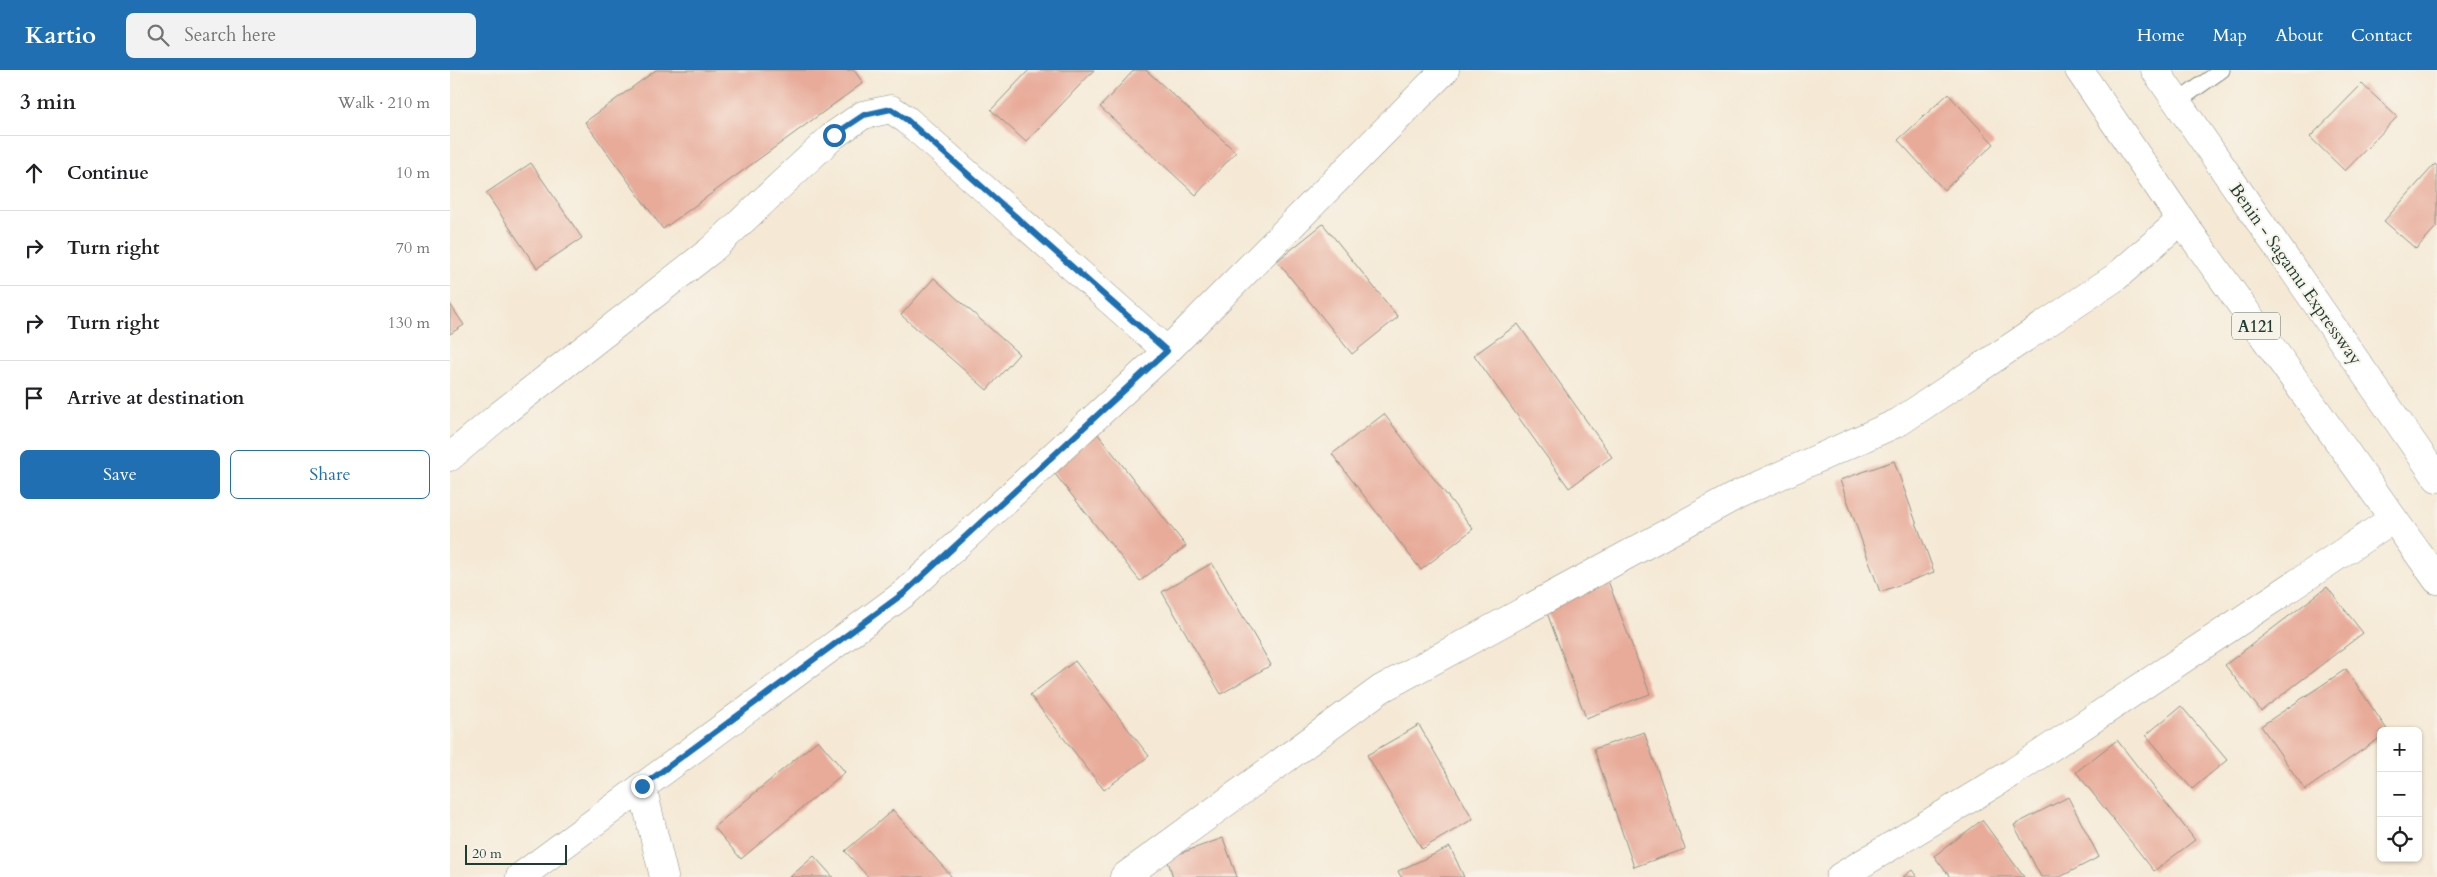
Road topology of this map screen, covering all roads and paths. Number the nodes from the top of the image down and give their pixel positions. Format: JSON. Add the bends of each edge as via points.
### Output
{"nodes":[{"id":1,"x":1445,"y":70,"type":"edge"},
{"id":2,"x":2079,"y":70,"type":"edge"},
{"id":3,"x":2155,"y":70,"type":"edge"},
{"id":4,"x":2222,"y":70,"type":"edge"},
{"id":5,"x":2177,"y":102,"type":"junction"},
{"id":6,"x":2181,"y":220,"type":"junction"},
{"id":7,"x":1167,"y":351,"type":"junction"},
{"id":8,"x":450,"y":457,"type":"edge"},
{"id":9,"x":2437,"y":478,"type":"edge"},
{"id":10,"x":2393,"y":519,"type":"junction"},
{"id":11,"x":2437,"y":580,"type":"edge"},
{"id":12,"x":642,"y":786,"type":"junction"},
{"id":13,"x":520,"y":877,"type":"edge"},
{"id":14,"x":664,"y":877,"type":"edge"},
{"id":15,"x":1124,"y":877,"type":"edge"},
{"id":16,"x":1840,"y":877,"type":"edge"}],
"edges":[{"from":1,"to":7,"type":"main road"},
{"from":2,"to":6,"type":"main road","number":"A121"},
{"from":3,"to":5,"type":"main road","name":"Benin - Sagamu Expressway"},
{"from":4,"to":5,"type":"lane"},
{"from":5,"to":9,"type":"main road","name":"Benin - Sagamu Expressway"},
{"from":6,"to":10,"type":"main road","number":"A121"},
{"from":6,"to":15,"type":"main road","via":[[2116,277],[1899,422],[1739,494],[1381,689]]},
{"from":7,"to":8,"type":"main road","via":[[891,109],[864,115],[834,135],[710,250]]},
{"from":7,"to":12,"type":"main road","via":[[904,593]]},
{"from":10,"to":11,"type":"main road","number":"A121"},
{"from":10,"to":16,"type":"main road","via":[[2012,773]]},
{"from":12,"to":13,"type":"main road"},
{"from":12,"to":14,"type":"main road"}]}
